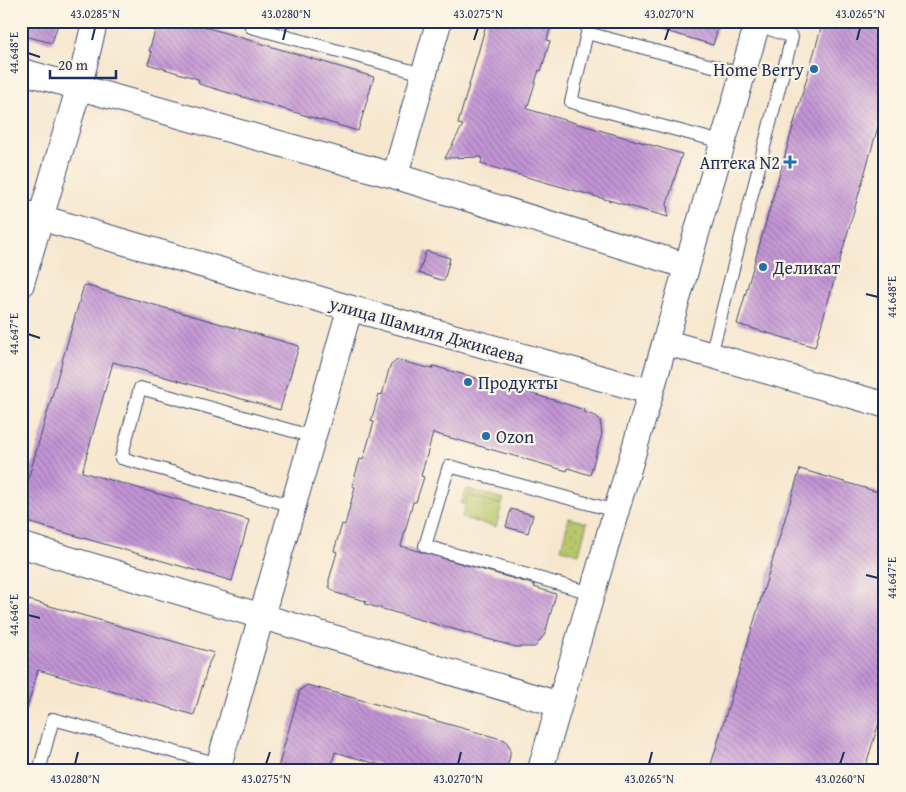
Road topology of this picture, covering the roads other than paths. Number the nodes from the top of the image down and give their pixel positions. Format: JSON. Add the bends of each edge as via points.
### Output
{"nodes":[{"id":1,"x":96,"y":21,"type":"edge"},
{"id":2,"x":252,"y":21,"type":"edge"},
{"id":3,"x":438,"y":21,"type":"edge"},
{"id":4,"x":758,"y":23,"type":"edge"},
{"id":5,"x":21,"y":71,"type":"edge"},
{"id":6,"x":422,"y":74,"type":"junction"},
{"id":7,"x":743,"y":74,"type":"junction"},
{"id":8,"x":79,"y":87,"type":"junction"},
{"id":9,"x":722,"y":142,"type":"junction"},
{"id":10,"x":395,"y":176,"type":"junction"},
{"id":11,"x":31,"y":215,"type":"edge"},
{"id":12,"x":687,"y":266,"type":"junction"},
{"id":13,"x":21,"y":285,"type":"edge"},
{"id":14,"x":350,"y":308,"type":"junction"},
{"id":15,"x":665,"y":342,"type":"junction"},
{"id":16,"x":711,"y":355,"type":"junction"},
{"id":17,"x":651,"y":392,"type":"junction"},
{"id":18,"x":885,"y":405,"type":"edge"},
{"id":19,"x":314,"y":437,"type":"junction"},
{"id":20,"x":294,"y":506,"type":"junction"},
{"id":21,"x":616,"y":511,"type":"junction"},
{"id":22,"x":21,"y":545,"type":"edge"},
{"id":23,"x":591,"y":593,"type":"junction"},
{"id":24,"x":263,"y":616,"type":"junction"},
{"id":25,"x":558,"y":704,"type":"junction"},
{"id":26,"x":218,"y":767,"type":"edge"},
{"id":27,"x":39,"y":771,"type":"edge"},
{"id":28,"x":540,"y":771,"type":"edge"}],
"edges":[{"from":1,"to":8,"type":"street"},
{"from":2,"to":6,"type":"lane","via":[[251,26]]},
{"from":3,"to":6,"type":"street"},
{"from":4,"to":7,"type":"street"},
{"from":4,"to":16,"type":"lane","via":[[792,37]]},
{"from":5,"to":8,"type":"street"},
{"from":6,"to":10,"type":"street"},
{"from":7,"to":9,"type":"street"},
{"from":7,"to":9,"type":"lane","via":[[587,33],[571,102]]},
{"from":8,"to":10,"type":"street"},
{"from":8,"to":11,"type":"street"},
{"from":9,"to":12,"type":"street"},
{"from":10,"to":12,"type":"street"},
{"from":11,"to":13,"type":"street"},
{"from":11,"to":14,"type":"street","name":"улица Шамиля Джикаева"},
{"from":12,"to":15,"type":"street"},
{"from":14,"to":17,"type":"street","name":"улица Шамиля Джикаева"},
{"from":14,"to":19,"type":"street"},
{"from":15,"to":16,"type":"street"},
{"from":15,"to":17,"type":"street"},
{"from":16,"to":18,"type":"street"},
{"from":17,"to":21,"type":"street"},
{"from":19,"to":20,"type":"street"},
{"from":19,"to":20,"type":"lane","via":[[140,388],[121,458]]},
{"from":20,"to":24,"type":"street"},
{"from":21,"to":23,"type":"street"},
{"from":21,"to":23,"type":"lane","via":[[449,466],[424,546]]},
{"from":22,"to":24,"type":"street"},
{"from":23,"to":25,"type":"street"},
{"from":24,"to":25,"type":"street"},
{"from":24,"to":26,"type":"street"},
{"from":25,"to":28,"type":"street"},
{"from":26,"to":27,"type":"lane","via":[[53,719]]}]}
